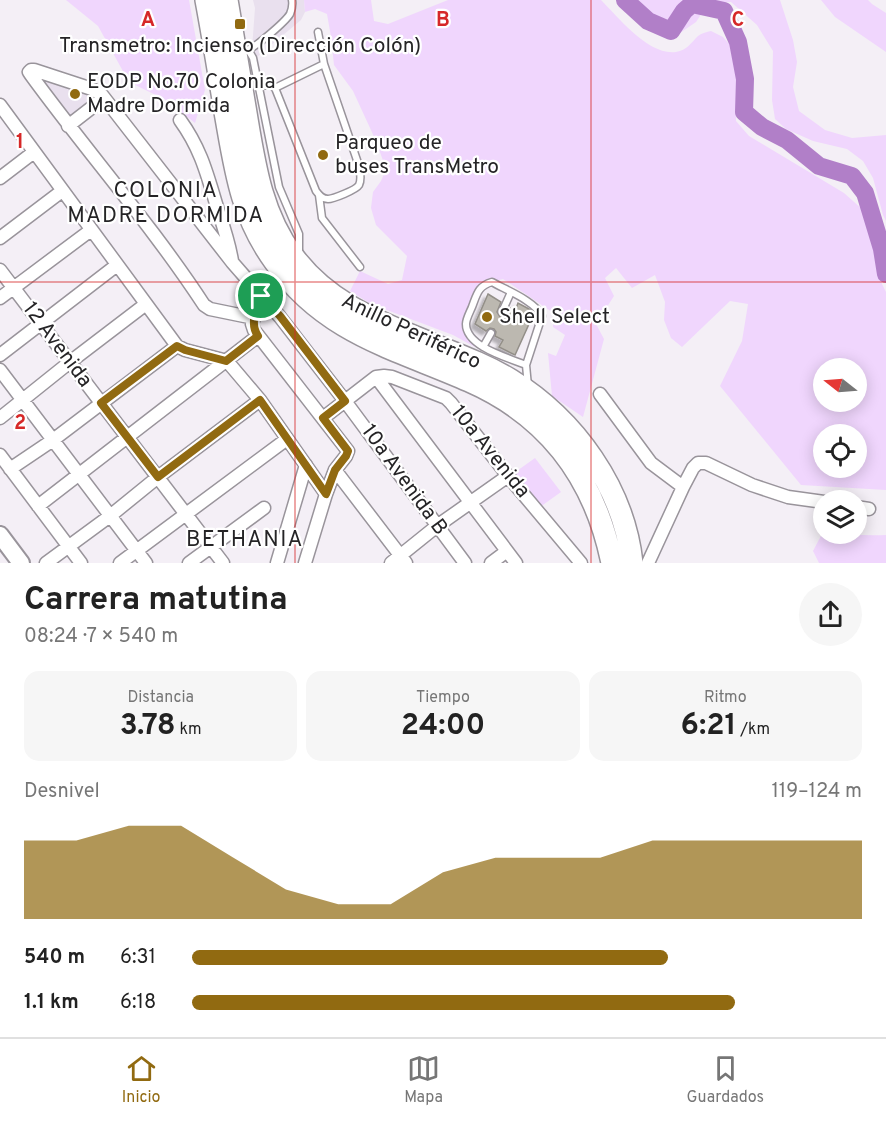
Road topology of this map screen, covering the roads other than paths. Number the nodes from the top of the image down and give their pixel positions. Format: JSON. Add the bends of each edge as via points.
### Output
{"nodes":[{"id":1,"x":206,"y":0,"type":"edge"},
{"id":2,"x":227,"y":0,"type":"edge"},
{"id":3,"x":292,"y":0,"type":"edge"},
{"id":4,"x":318,"y":32,"type":"dead end"},
{"id":5,"x":242,"y":52,"type":"junction"},
{"id":6,"x":324,"y":64,"type":"junction"},
{"id":7,"x":259,"y":86,"type":"junction"},
{"id":8,"x":275,"y":88,"type":"junction"},
{"id":9,"x":104,"y":98,"type":"junction"},
{"id":10,"x":2,"y":114,"type":"edge"},
{"id":11,"x":180,"y":120,"type":"dead end"},
{"id":12,"x":68,"y":126,"type":"junction"},
{"id":13,"x":34,"y":152,"type":"junction"},
{"id":14,"x":0,"y":177,"type":"edge"},
{"id":15,"x":63,"y":191,"type":"junction"},
{"id":16,"x":319,"y":195,"type":"junction"},
{"id":17,"x":91,"y":230,"type":"junction"},
{"id":18,"x":0,"y":238,"type":"edge"},
{"id":19,"x":232,"y":262,"type":"junction"},
{"id":20,"x":299,"y":263,"type":"junction"},
{"id":21,"x":117,"y":265,"type":"junction"},
{"id":22,"x":360,"y":267,"type":"dead end"},
{"id":23,"x":0,"y":270,"type":"edge"},
{"id":24,"x":14,"y":287,"type":"junction"},
{"id":25,"x":511,"y":292,"type":"junction"},
{"id":26,"x":261,"y":296,"type":"junction"},
{"id":27,"x":0,"y":298,"type":"edge"},
{"id":28,"x":146,"y":304,"type":"junction"},
{"id":29,"x":502,"y":312,"type":"dead end"},
{"id":30,"x":254,"y":318,"type":"junction"},
{"id":31,"x":41,"y":323,"type":"junction"},
{"id":32,"x":491,"y":333,"type":"dead end"},
{"id":33,"x":258,"y":336,"type":"junction"},
{"id":34,"x":177,"y":346,"type":"junction"},
{"id":35,"x":479,"y":353,"type":"junction"},
{"id":36,"x":0,"y":355,"type":"edge"},
{"id":37,"x":226,"y":361,"type":"junction"},
{"id":38,"x":70,"y":362,"type":"junction"},
{"id":39,"x":526,"y":365,"type":"junction"},
{"id":40,"x":0,"y":370,"type":"edge"},
{"id":41,"x":376,"y":377,"type":"junction"},
{"id":42,"x":529,"y":393,"type":"junction"},
{"id":43,"x":600,"y":394,"type":"dead end"},
{"id":44,"x":23,"y":400,"type":"junction"},
{"id":45,"x":260,"y":400,"type":"junction"},
{"id":46,"x":345,"y":401,"type":"junction"},
{"id":47,"x":101,"y":403,"type":"junction"},
{"id":48,"x":0,"y":418,"type":"edge"},
{"id":49,"x":323,"y":418,"type":"junction"},
{"id":50,"x":128,"y":438,"type":"junction"},
{"id":51,"x":287,"y":439,"type":"junction"},
{"id":52,"x":52,"y":440,"type":"junction"},
{"id":53,"x":0,"y":455,"type":"edge"},
{"id":54,"x":306,"y":465,"type":"junction"},
{"id":55,"x":10,"y":469,"type":"junction"},
{"id":56,"x":335,"y":470,"type":"junction"},
{"id":57,"x":80,"y":475,"type":"junction"},
{"id":58,"x":508,"y":476,"type":"junction"},
{"id":59,"x":158,"y":477,"type":"junction"},
{"id":60,"x":683,"y":487,"type":"junction"},
{"id":61,"x":326,"y":494,"type":"junction"},
{"id":62,"x":813,"y":500,"type":"edge"},
{"id":63,"x":471,"y":501,"type":"junction"},
{"id":64,"x":38,"y":506,"type":"junction"},
{"id":65,"x":264,"y":508,"type":"dead end"},
{"id":66,"x":186,"y":514,"type":"junction"},
{"id":67,"x":110,"y":516,"type":"junction"},
{"id":68,"x":437,"y":526,"type":"junction"},
{"id":69,"x":0,"y":535,"type":"edge"},
{"id":70,"x":69,"y":547,"type":"junction"},
{"id":71,"x":211,"y":547,"type":"junction"},
{"id":72,"x":136,"y":550,"type":"junction"},
{"id":73,"x":507,"y":551,"type":"junction"},
{"id":74,"x":399,"y":560,"type":"edge"},
{"id":75,"x":21,"y":563,"type":"edge"},
{"id":76,"x":46,"y":563,"type":"edge"},
{"id":77,"x":81,"y":563,"type":"edge"},
{"id":78,"x":120,"y":563,"type":"edge"},
{"id":79,"x":146,"y":563,"type":"edge"},
{"id":80,"x":189,"y":563,"type":"edge"},
{"id":81,"x":223,"y":563,"type":"edge"},
{"id":82,"x":277,"y":563,"type":"edge"},
{"id":83,"x":305,"y":563,"type":"edge"},
{"id":84,"x":465,"y":563,"type":"edge"},
{"id":85,"x":491,"y":563,"type":"edge"},
{"id":86,"x":516,"y":563,"type":"edge"},
{"id":87,"x":581,"y":563,"type":"edge"},
{"id":88,"x":612,"y":563,"type":"edge"},
{"id":89,"x":632,"y":563,"type":"edge"},
{"id":90,"x":648,"y":563,"type":"edge"}],
"edges":[{"from":1,"to":88,"type":"highway","name":"Anillo Periférico","via":[[237,177],[255,230],[274,261],[304,296],[347,328],[485,388],[545,432],[565,454],[588,491]]},
{"from":2,"to":5,"type":"highway","name":"Anillo Periférico"},
{"from":3,"to":5,"type":"lane","via":[[289,16]]},
{"from":4,"to":6,"type":"lane"},
{"from":5,"to":7,"type":"lane","via":[[253,58]]},
{"from":5,"to":20,"type":"highway","name":"Anillo Periférico","via":[[256,175],[280,236]]},
{"from":6,"to":8,"type":"lane"},
{"from":6,"to":16,"type":"lane","via":[[361,177],[356,189],[331,199]]},
{"from":7,"to":8,"type":"lane"},
{"from":7,"to":20,"type":"lane","via":[[279,187],[299,234]]},
{"from":8,"to":16,"type":"lane"},
{"from":9,"to":12,"type":"street"},
{"from":9,"to":12,"type":"street","name":"10a Avenida B","via":[[92,89],[34,70],[29,72]]},
{"from":9,"to":19,"type":"street","name":"10a Avenida B"},
{"from":10,"to":13,"type":"street"},
{"from":11,"to":19,"type":"street","via":[[200,153]]},
{"from":12,"to":30,"type":"street","via":[[131,203],[204,305]]},
{"from":13,"to":14,"type":"street"},
{"from":13,"to":15,"type":"street"},
{"from":15,"to":17,"type":"street"},
{"from":15,"to":18,"type":"street"},
{"from":16,"to":22,"type":"lane","via":[[322,218]]},
{"from":17,"to":21,"type":"street"},
{"from":17,"to":24,"type":"street"},
{"from":19,"to":26,"type":"street","name":"10a Avenida B"},
{"from":20,"to":35,"type":"highway","name":"Anillo Periférico","via":[[355,310]]},
{"from":21,"to":28,"type":"street"},
{"from":21,"to":31,"type":"street"},
{"from":23,"to":24,"type":"street","name":"12 Avenida"},
{"from":24,"to":27,"type":"street"},
{"from":24,"to":31,"type":"street","name":"12 Avenida"},
{"from":25,"to":29,"type":"lane"},
{"from":25,"to":35,"type":"lane","via":[[492,282],[479,291],[466,323]]},
{"from":25,"to":39,"type":"lane","via":[[536,306],[542,316]]},
{"from":26,"to":30,"type":"street"},
{"from":26,"to":46,"type":"street","name":"10a Avenida B"},
{"from":28,"to":34,"type":"street"},
{"from":28,"to":38,"type":"street"},
{"from":30,"to":33,"type":"street","via":[[252,324]]},
{"from":31,"to":36,"type":"street"},
{"from":31,"to":38,"type":"street","name":"12 Avenida"},
{"from":32,"to":35,"type":"lane"},
{"from":33,"to":37,"type":"street"},
{"from":33,"to":49,"type":"street"},
{"from":34,"to":37,"type":"street"},
{"from":34,"to":47,"type":"street"},
{"from":35,"to":39,"type":"lane"},
{"from":35,"to":42,"type":"highway","name":"Anillo Periférico"},
{"from":37,"to":45,"type":"street"},
{"from":37,"to":50,"type":"street"},
{"from":38,"to":44,"type":"street"},
{"from":38,"to":47,"type":"street","name":"12 Avenida"},
{"from":39,"to":42,"type":"lane"},
{"from":40,"to":44,"type":"street"},
{"from":41,"to":46,"type":"street"},
{"from":41,"to":58,"type":"street","name":"10a Avenida","via":[[392,377],[446,398]]},
{"from":41,"to":63,"type":"street"},
{"from":42,"to":89,"type":"highway","name":"Anillo Periférico","via":[[578,438],[600,470],[620,509]]},
{"from":43,"to":60,"type":"street","via":[[651,463]]},
{"from":44,"to":48,"type":"street"},
{"from":44,"to":52,"type":"street"},
{"from":45,"to":51,"type":"street"},
{"from":45,"to":59,"type":"street"},
{"from":46,"to":49,"type":"street"},
{"from":46,"to":68,"type":"street","name":"10a Avenida B"},
{"from":47,"to":50,"type":"street","name":"12 Avenida"},
{"from":47,"to":52,"type":"street"},
{"from":49,"to":56,"type":"street","via":[[348,451]]},
{"from":50,"to":57,"type":"street"},
{"from":50,"to":59,"type":"street","name":"12 Avenida"},
{"from":51,"to":54,"type":"street"},
{"from":51,"to":66,"type":"street"},
{"from":52,"to":55,"type":"street"},
{"from":52,"to":57,"type":"street"},
{"from":53,"to":55,"type":"street"},
{"from":54,"to":61,"type":"street"},
{"from":54,"to":82,"type":"street"},
{"from":55,"to":64,"type":"street"},
{"from":56,"to":61,"type":"street"},
{"from":56,"to":74,"type":"street"},
{"from":57,"to":64,"type":"street"},
{"from":57,"to":67,"type":"street"},
{"from":58,"to":63,"type":"street"},
{"from":58,"to":87,"type":"street","name":"10a Avenida"},
{"from":59,"to":66,"type":"street","name":"12 Avenida"},
{"from":59,"to":67,"type":"street"},
{"from":60,"to":62,"type":"street","via":[[693,468],[706,463],[752,485]]},
{"from":60,"to":90,"type":"street"},
{"from":61,"to":83,"type":"street"},
{"from":63,"to":68,"type":"street"},
{"from":63,"to":73,"type":"street"},
{"from":64,"to":70,"type":"street"},
{"from":65,"to":71,"type":"street"},
{"from":66,"to":71,"type":"street","name":"12 Avenida"},
{"from":66,"to":72,"type":"street"},
{"from":67,"to":70,"type":"street"},
{"from":67,"to":72,"type":"street"},
{"from":68,"to":74,"type":"street"},
{"from":68,"to":84,"type":"street","name":"10a Avenida B"},
{"from":69,"to":75,"type":"street"},
{"from":70,"to":76,"type":"street"},
{"from":70,"to":77,"type":"street"},
{"from":71,"to":80,"type":"street"},
{"from":71,"to":81,"type":"street","name":"12 Avenida"},
{"from":72,"to":78,"type":"street"},
{"from":72,"to":79,"type":"street"},
{"from":73,"to":85,"type":"street"},
{"from":73,"to":86,"type":"street"}]}
